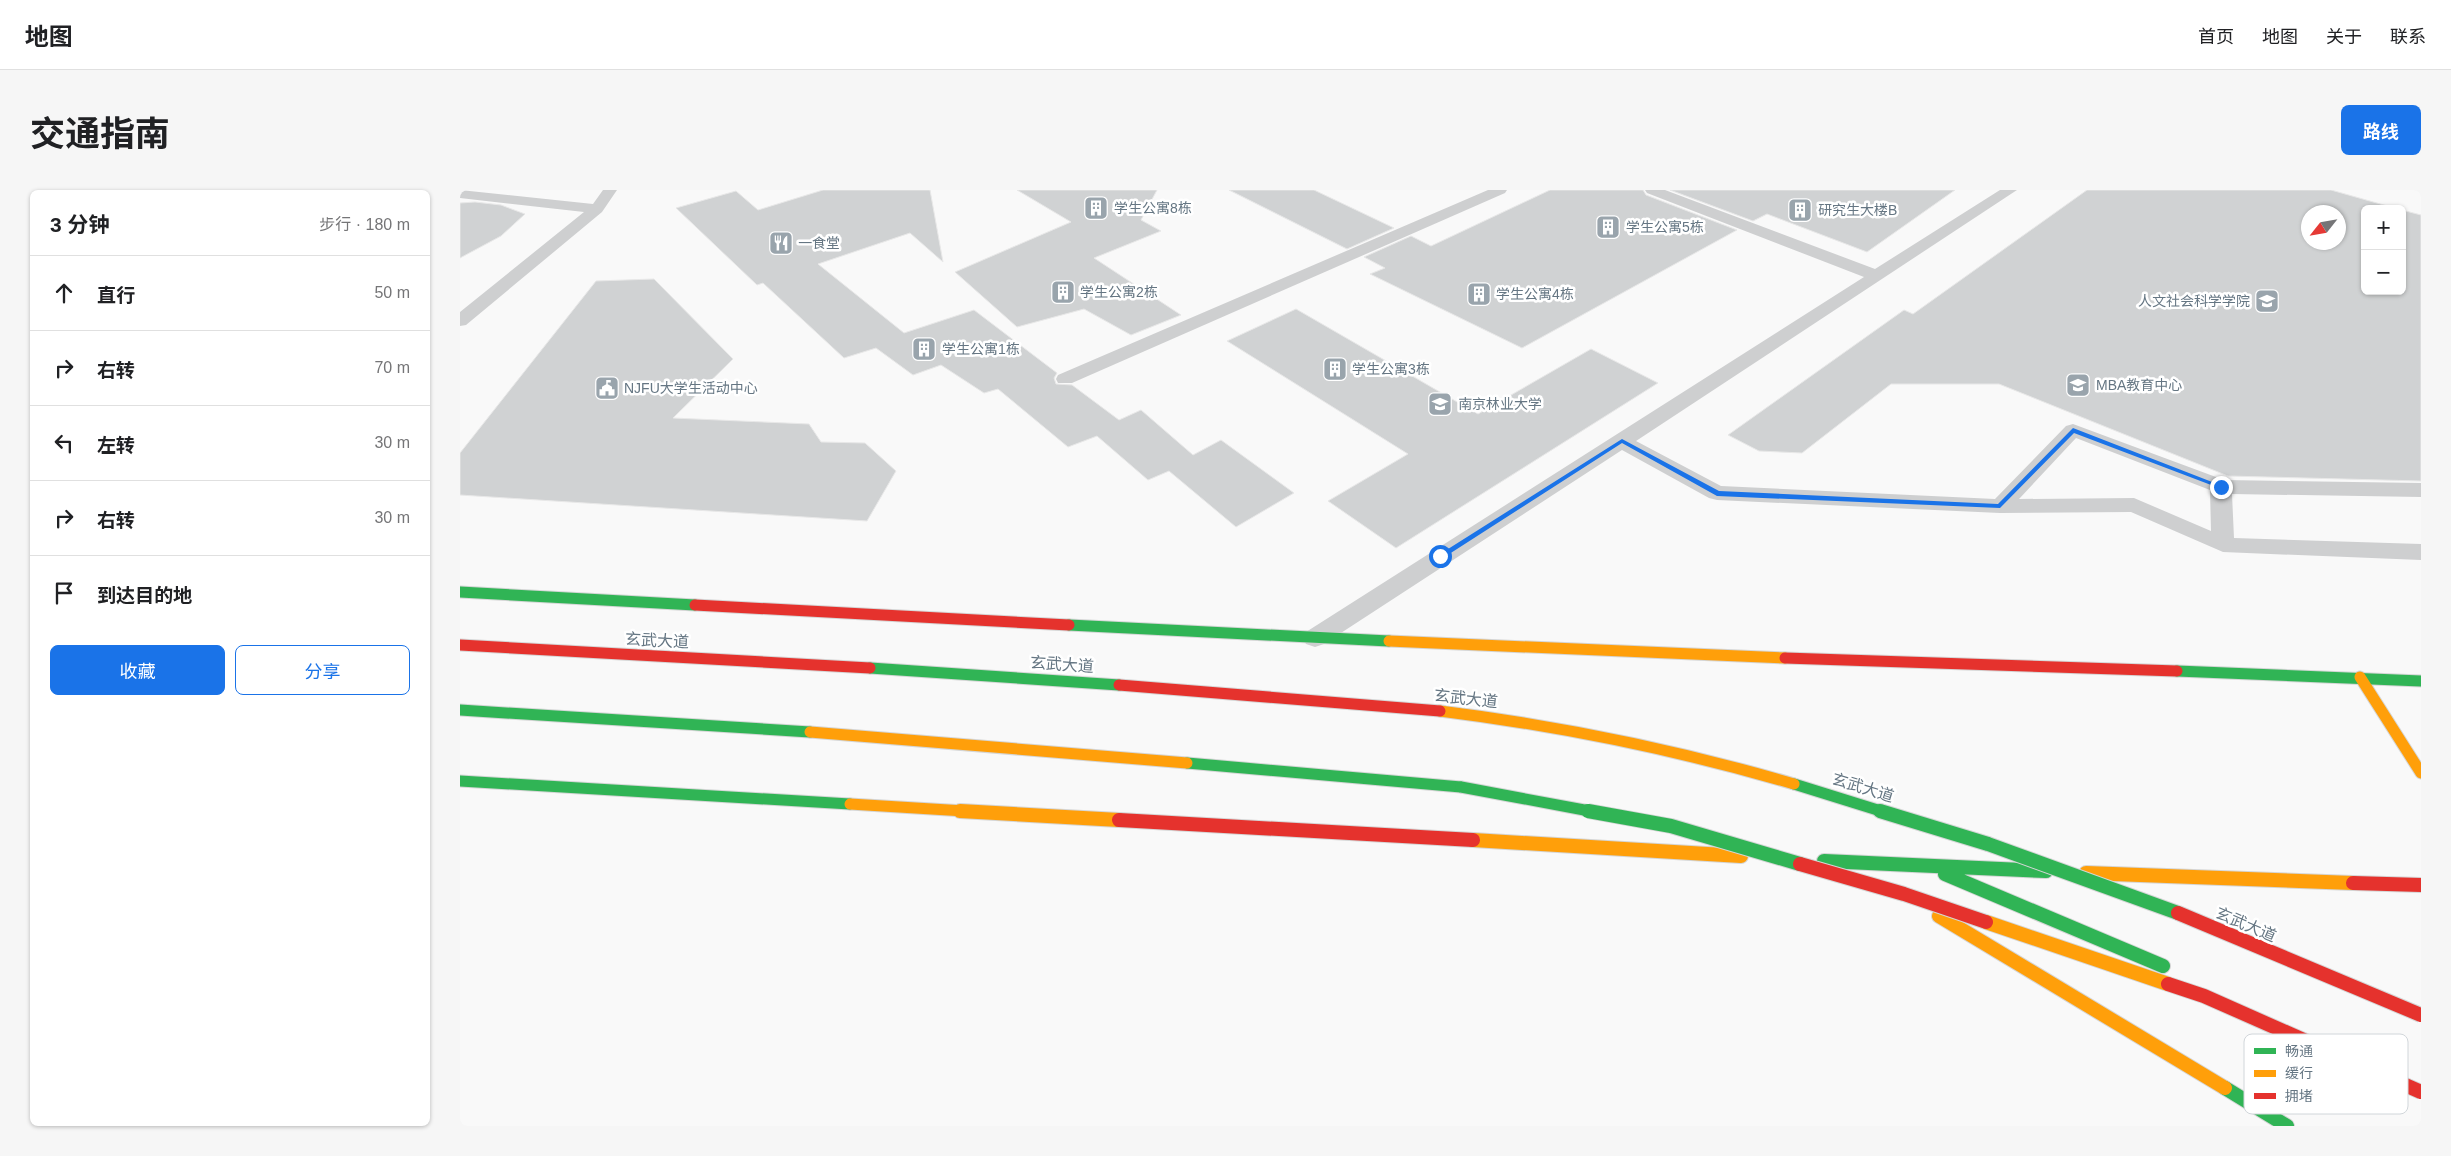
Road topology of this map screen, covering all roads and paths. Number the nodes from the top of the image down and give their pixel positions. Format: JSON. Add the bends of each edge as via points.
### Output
{"nodes":[{"id":1,"x":610,"y":190,"type":"edge"},
{"id":2,"x":1500,"y":190,"type":"edge"},
{"id":3,"x":1652,"y":190,"type":"edge"},
{"id":4,"x":2010,"y":190,"type":"edge"},
{"id":5,"x":460,"y":194,"type":"edge"},
{"id":6,"x":597,"y":209,"type":"junction"},
{"id":7,"x":1877,"y":276,"type":"junction"},
{"id":8,"x":460,"y":321,"type":"edge"},
{"id":9,"x":1065,"y":379,"type":"dead end"},
{"id":10,"x":1622,"y":441,"type":"junction"},
{"id":11,"x":2221,"y":487,"type":"junction"},
{"id":12,"x":2421,"y":490,"type":"edge"},
{"id":13,"x":2000,"y":506,"type":"junction"},
{"id":14,"x":2223,"y":545,"type":"junction"},
{"id":15,"x":2421,"y":552,"type":"edge"},
{"id":16,"x":460,"y":592,"type":"edge"},
{"id":17,"x":1316,"y":638,"type":"junction"},
{"id":18,"x":460,"y":644,"type":"edge"},
{"id":19,"x":2360,"y":676,"type":"junction"},
{"id":20,"x":2421,"y":681,"type":"edge"},
{"id":21,"x":460,"y":710,"type":"edge"},
{"id":22,"x":2421,"y":773,"type":"edge"},
{"id":23,"x":460,"y":780,"type":"edge"},
{"id":24,"x":1930,"y":867,"type":"junction"},
{"id":25,"x":2421,"y":885,"type":"edge"},
{"id":26,"x":1904,"y":894,"type":"junction"},
{"id":27,"x":2175,"y":971,"type":"dead end"},
{"id":28,"x":2421,"y":1015,"type":"edge"},
{"id":29,"x":2309,"y":1029,"type":"dead end"},
{"id":30,"x":2290,"y":1034,"type":"edge"},
{"id":31,"x":2318,"y":1034,"type":"edge"},
{"id":32,"x":2408,"y":1085,"type":"edge"},
{"id":33,"x":2408,"y":1086,"type":"edge"},
{"id":34,"x":2421,"y":1092,"type":"edge"},
{"id":35,"x":2244,"y":1100,"type":"edge"},
{"id":36,"x":2267,"y":1114,"type":"edge"},
{"id":37,"x":2287,"y":1126,"type":"edge"}],
"edges":[{"from":1,"to":6,"type":"lane"},
{"from":2,"to":9,"type":"lane"},
{"from":3,"to":7,"type":"lane"},
{"from":4,"to":7,"type":"lane"},
{"from":5,"to":6,"type":"lane"},
{"from":6,"to":8,"type":"lane"},
{"from":7,"to":10,"type":"lane"},
{"from":10,"to":13,"type":"lane","via":[[1717,493]]},
{"from":10,"to":17,"type":"lane"},
{"from":11,"to":12,"type":"lane"},
{"from":11,"to":13,"type":"lane","via":[[2073,430]]},
{"from":11,"to":14,"type":"lane"},
{"from":13,"to":14,"type":"lane","via":[[2134,505]]},
{"from":14,"to":15,"type":"lane"},
{"from":16,"to":17,"type":"highway"},
{"from":17,"to":19,"type":"highway","via":[[1842,661]]},
{"from":18,"to":28,"type":"highway","name":"玄武大道","bridge":true,"via":[[1050,678],[1477,714],[1580,731],[1835,795],[1988,844],[2170,909]]},
{"from":19,"to":20,"type":"highway"},
{"from":19,"to":22,"type":"highway"},
{"from":21,"to":26,"type":"highway","bridge":true,"via":[[889,737],[1461,787],[1671,826]]},
{"from":23,"to":24,"type":"highway"},
{"from":24,"to":25,"type":"highway"},
{"from":24,"to":27,"type":"highway"},
{"from":26,"to":30,"type":"highway","bridge":true,"via":[[2204,996]]},
{"from":26,"to":35,"type":"highway","bridge":true},
{"from":29,"to":31,"type":"highway"},
{"from":32,"to":34,"type":"highway"},
{"from":33,"to":34,"type":"highway","bridge":true},
{"from":36,"to":37,"type":"highway","bridge":true}]}
